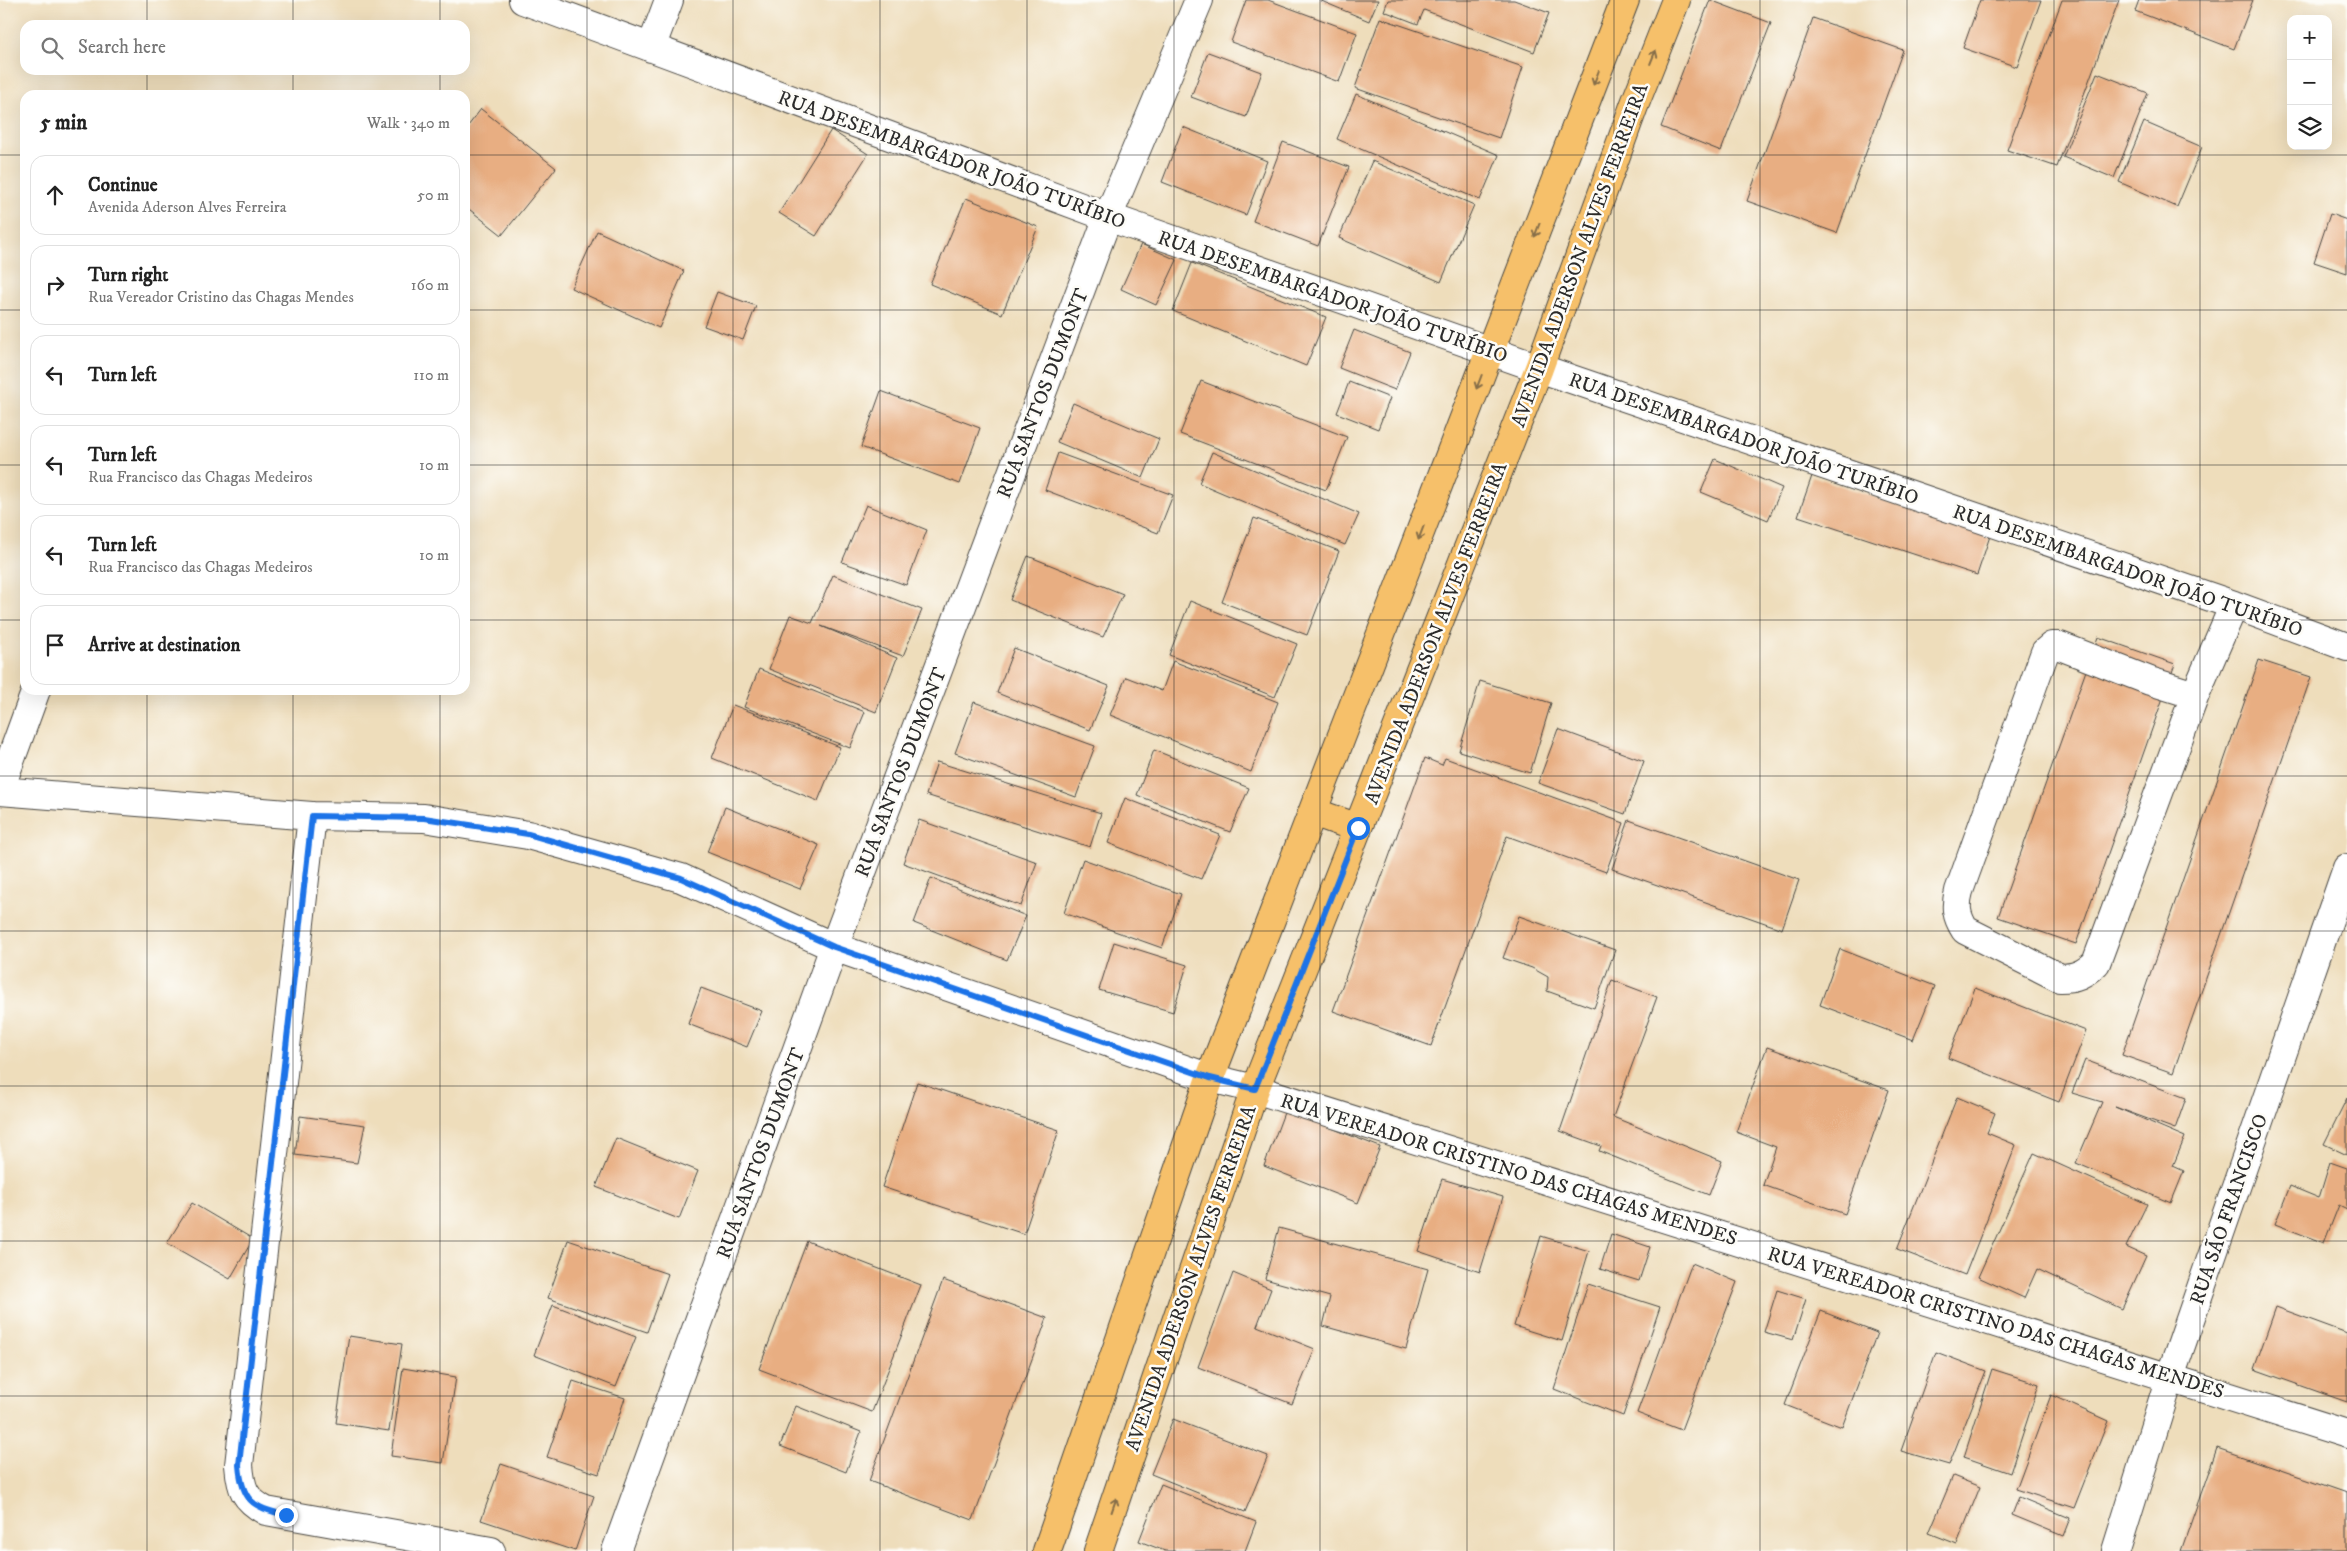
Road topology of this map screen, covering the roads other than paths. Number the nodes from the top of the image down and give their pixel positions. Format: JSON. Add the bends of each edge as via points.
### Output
{"nodes":[{"id":1,"x":523,"y":0,"type":"edge"},
{"id":2,"x":669,"y":0,"type":"edge"},
{"id":3,"x":1200,"y":0,"type":"edge"},
{"id":4,"x":1626,"y":0,"type":"edge"},
{"id":5,"x":1676,"y":0,"type":"edge"},
{"id":6,"x":651,"y":48,"type":"junction"},
{"id":7,"x":1108,"y":217,"type":"junction"},
{"id":8,"x":1491,"y":351,"type":"junction"},
{"id":9,"x":1539,"y":368,"type":"junction"},
{"id":10,"x":2234,"y":605,"type":"junction"},
{"id":11,"x":2347,"y":647,"type":"edge"},
{"id":12,"x":34,"y":695,"type":"edge"},
{"id":13,"x":2195,"y":695,"type":"junction"},
{"id":14,"x":0,"y":790,"type":"edge"},
{"id":15,"x":1313,"y":812,"type":"junction"},
{"id":16,"x":312,"y":816,"type":"junction"},
{"id":17,"x":1358,"y":828,"type":"junction"},
{"id":18,"x":2347,"y":868,"type":"edge"},
{"id":19,"x":834,"y":947,"type":"junction"},
{"id":20,"x":1210,"y":1078,"type":"junction"},
{"id":21,"x":1255,"y":1089,"type":"junction"},
{"id":22,"x":2170,"y":1377,"type":"junction"},
{"id":23,"x":2347,"y":1434,"type":"edge"},
{"id":24,"x":491,"y":1551,"type":"edge"},
{"id":25,"x":616,"y":1551,"type":"edge"},
{"id":26,"x":1047,"y":1551,"type":"edge"},
{"id":27,"x":1098,"y":1551,"type":"edge"},
{"id":28,"x":2116,"y":1551,"type":"edge"}],
"edges":[{"from":1,"to":6,"type":"street","name":"RUA DESEMBARGADOR JOÃO TURÍBIO"},
{"from":2,"to":6,"type":"street"},
{"from":3,"to":7,"type":"street","name":"RUA SANTOS DUMONT"},
{"from":4,"to":8,"type":"main road","one_way":true},
{"from":9,"to":5,"type":"main road","name":"AVENIDA ADERSON ALVES FERREIRA","one_way":true},
{"from":6,"to":7,"type":"street","name":"RUA DESEMBARGADOR JOÃO TURÍBIO"},
{"from":7,"to":8,"type":"street","name":"RUA DESEMBARGADOR JOÃO TURÍBIO"},
{"from":7,"to":19,"type":"street","name":"RUA SANTOS DUMONT"},
{"from":8,"to":9,"type":"street","name":"RUA DESEMBARGADOR JOÃO TURÍBIO"},
{"from":8,"to":15,"type":"main road","one_way":true},
{"from":9,"to":10,"type":"street","name":"RUA DESEMBARGADOR JOÃO TURÍBIO"},
{"from":9,"to":17,"type":"main road","name":"AVENIDA ADERSON ALVES FERREIRA"},
{"from":10,"to":11,"type":"street","name":"RUA DESEMBARGADOR JOÃO TURÍBIO"},
{"from":10,"to":13,"type":"street"},
{"from":12,"to":14,"type":"street"},
{"from":13,"to":13,"type":"street","via":[[2096,964],[2074,978],[2060,978],[1964,930],[1955,905],[1959,890],[2045,652],[2052,646],[2060,646]]},
{"from":14,"to":16,"type":"street","name":"RUA VEREADOR CRISTINO DAS CHAGAS MENDES"},
{"from":15,"to":17,"type":"main road"},
{"from":15,"to":20,"type":"main road"},
{"from":16,"to":19,"type":"street","name":"RUA VEREADOR CRISTINO DAS CHAGAS MENDES","via":[[424,818],[528,834],[681,878]]},
{"from":16,"to":24,"type":"street","via":[[241,1445],[240,1480],[252,1504],[266,1511]]},
{"from":17,"to":21,"type":"main road","name":"AVENIDA ADERSON ALVES FERREIRA"},
{"from":18,"to":22,"type":"street","name":"RUA SÃO FRANCISCO"},
{"from":19,"to":20,"type":"street","name":"RUA VEREADOR CRISTINO DAS CHAGAS MENDES"},
{"from":19,"to":25,"type":"street","name":"RUA SANTOS DUMONT"},
{"from":20,"to":21,"type":"street","name":"RUA VEREADOR CRISTINO DAS CHAGAS MENDES"},
{"from":20,"to":26,"type":"main road"},
{"from":21,"to":22,"type":"street","name":"RUA VEREADOR CRISTINO DAS CHAGAS MENDES"},
{"from":27,"to":21,"type":"main road","name":"AVENIDA ADERSON ALVES FERREIRA","one_way":true},
{"from":22,"to":23,"type":"street","name":"RUA VEREADOR CRISTINO DAS CHAGAS MENDES"},
{"from":22,"to":28,"type":"street","name":"RUA SÃO FRANCISCO"}]}
